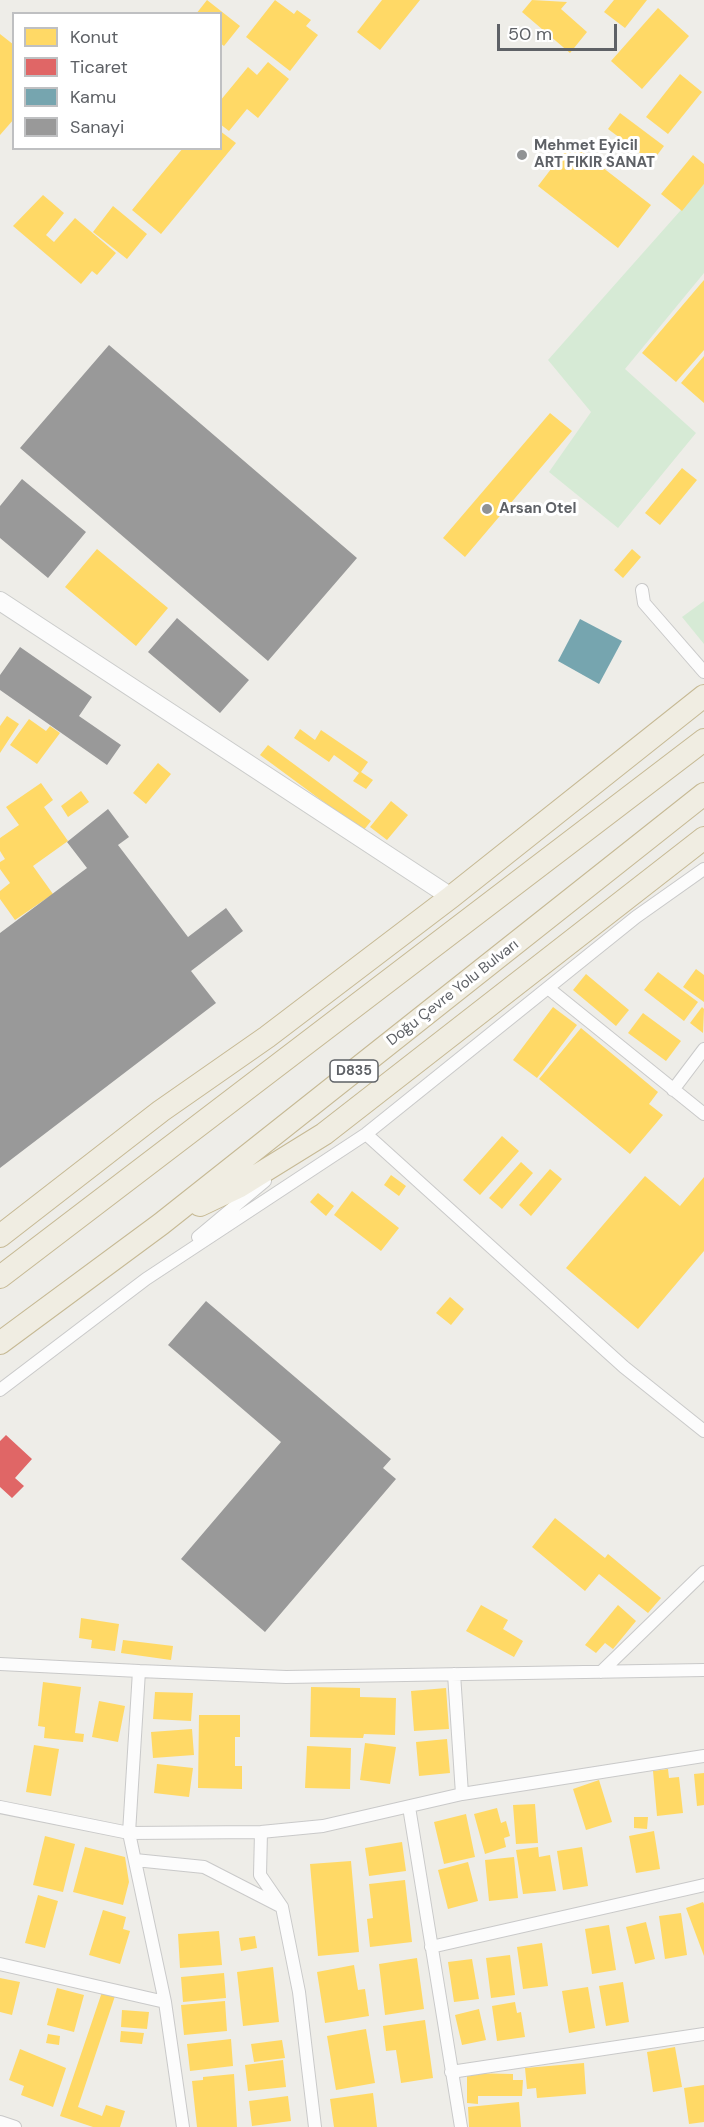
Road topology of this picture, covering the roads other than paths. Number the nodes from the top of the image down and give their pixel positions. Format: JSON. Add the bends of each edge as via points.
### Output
{"nodes":[{"id":1,"x":642,"y":590,"type":"dead end"},
{"id":2,"x":0,"y":601,"type":"edge"},
{"id":3,"x":704,"y":672,"type":"edge"},
{"id":4,"x":704,"y":696,"type":"edge"},
{"id":5,"x":704,"y":740,"type":"edge"},
{"id":6,"x":704,"y":794,"type":"edge"},
{"id":7,"x":704,"y":838,"type":"edge"},
{"id":8,"x":704,"y":869,"type":"edge"},
{"id":9,"x":451,"y":897,"type":"junction"},
{"id":10,"x":548,"y":988,"type":"junction"},
{"id":11,"x":704,"y":1049,"type":"edge"},
{"id":12,"x":673,"y":1090,"type":"junction"},
{"id":13,"x":704,"y":1114,"type":"edge"},
{"id":14,"x":324,"y":1134,"type":"junction"},
{"id":15,"x":366,"y":1134,"type":"junction"},
{"id":16,"x":161,"y":1224,"type":"junction"},
{"id":17,"x":0,"y":1236,"type":"edge"},
{"id":18,"x":0,"y":1277,"type":"edge"},
{"id":19,"x":146,"y":1279,"type":"junction"},
{"id":20,"x":0,"y":1343,"type":"edge"},
{"id":21,"x":0,"y":1390,"type":"edge"},
{"id":22,"x":704,"y":1431,"type":"edge"},
{"id":23,"x":704,"y":1572,"type":"edge"},
{"id":24,"x":0,"y":1664,"type":"edge"},
{"id":25,"x":704,"y":1670,"type":"edge"},
{"id":26,"x":139,"y":1671,"type":"junction"},
{"id":27,"x":601,"y":1672,"type":"junction"},
{"id":28,"x":454,"y":1674,"type":"junction"},
{"id":29,"x":704,"y":1756,"type":"edge"},
{"id":30,"x":462,"y":1794,"type":"junction"},
{"id":31,"x":0,"y":1807,"type":"edge"},
{"id":32,"x":409,"y":1807,"type":"junction"},
{"id":33,"x":261,"y":1832,"type":"junction"},
{"id":34,"x":129,"y":1833,"type":"junction"},
{"id":35,"x":135,"y":1860,"type":"junction"},
{"id":36,"x":704,"y":1885,"type":"edge"},
{"id":37,"x":282,"y":1907,"type":"junction"},
{"id":38,"x":431,"y":1947,"type":"junction"},
{"id":39,"x":0,"y":1964,"type":"edge"},
{"id":40,"x":165,"y":2002,"type":"junction"},
{"id":41,"x":704,"y":2034,"type":"edge"},
{"id":42,"x":451,"y":2072,"type":"junction"},
{"id":43,"x":0,"y":2122,"type":"edge"},
{"id":44,"x":15,"y":2127,"type":"edge"},
{"id":45,"x":183,"y":2127,"type":"edge"},
{"id":46,"x":315,"y":2127,"type":"edge"},
{"id":47,"x":461,"y":2127,"type":"edge"}],
"edges":[{"from":1,"to":3,"type":"street","via":[[644,603]]},
{"from":2,"to":9,"type":"main road"},
{"from":4,"to":9,"type":"highway"},
{"from":5,"to":18,"type":"highway"},
{"from":6,"to":16,"type":"highway","name":"Doğu Çevre Yolu Bulvarı","number":"D835"},
{"from":7,"to":14,"type":"highway"},
{"from":8,"to":10,"type":"street","via":[[636,917]]},
{"from":9,"to":17,"type":"highway","via":[[267,1037],[160,1111]]},
{"from":10,"to":12,"type":"street"},
{"from":10,"to":15,"type":"street"},
{"from":11,"to":12,"type":"street"},
{"from":12,"to":13,"type":"street"},
{"from":14,"to":16,"type":"highway","via":[[240,1186]]},
{"from":14,"to":19,"type":"street"},
{"from":15,"to":19,"type":"street"},
{"from":15,"to":22,"type":"street","via":[[624,1367]]},
{"from":16,"to":20,"type":"highway","name":"Doğu Çevre Yolu Bulvarı","number":"D835"},
{"from":19,"to":21,"type":"street"},
{"from":23,"to":27,"type":"street"},
{"from":24,"to":26,"type":"street"},
{"from":25,"to":27,"type":"street"},
{"from":26,"to":28,"type":"street","via":[[286,1677]]},
{"from":26,"to":34,"type":"street"},
{"from":27,"to":28,"type":"street"},
{"from":28,"to":30,"type":"street"},
{"from":29,"to":30,"type":"street"},
{"from":30,"to":32,"type":"street"},
{"from":31,"to":34,"type":"street"},
{"from":32,"to":33,"type":"street","via":[[323,1827]]},
{"from":32,"to":38,"type":"street"},
{"from":33,"to":34,"type":"street"},
{"from":33,"to":37,"type":"street","via":[[260,1875]]},
{"from":34,"to":35,"type":"street"},
{"from":35,"to":37,"type":"street","via":[[204,1868]]},
{"from":35,"to":40,"type":"street"},
{"from":36,"to":38,"type":"street"},
{"from":37,"to":46,"type":"street","via":[[299,1992]]},
{"from":38,"to":42,"type":"street"},
{"from":39,"to":40,"type":"street"},
{"from":40,"to":45,"type":"street"},
{"from":41,"to":42,"type":"street"},
{"from":42,"to":47,"type":"street"},
{"from":43,"to":44,"type":"street"}]}
